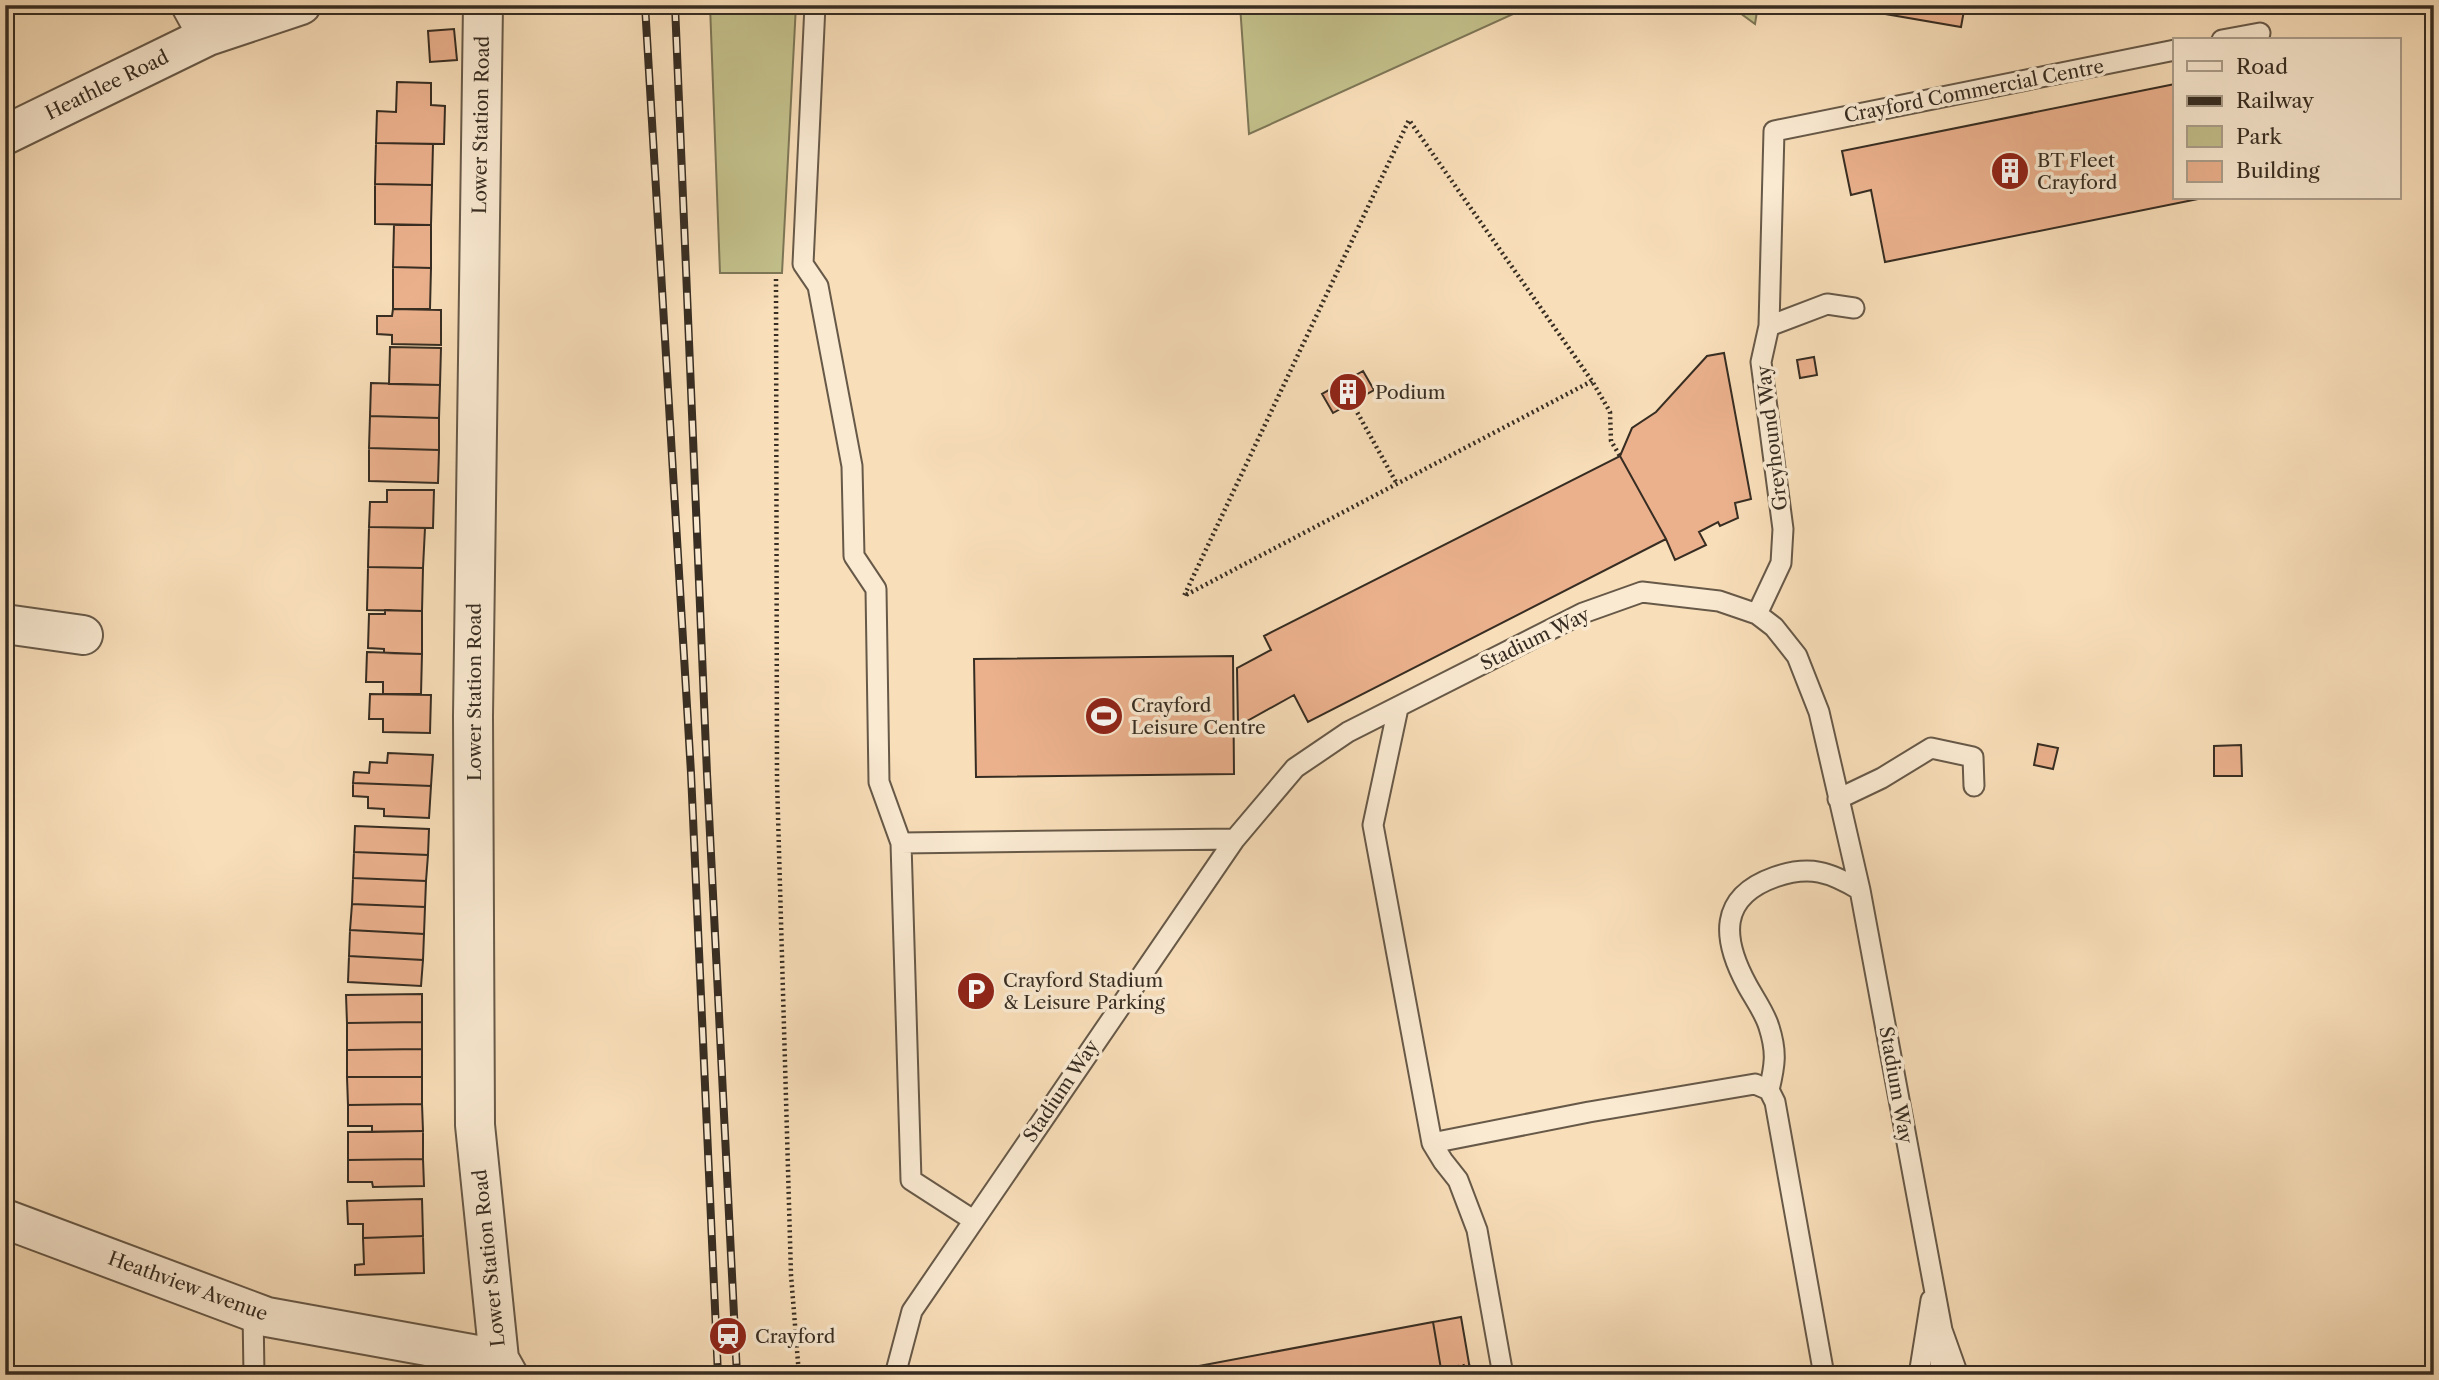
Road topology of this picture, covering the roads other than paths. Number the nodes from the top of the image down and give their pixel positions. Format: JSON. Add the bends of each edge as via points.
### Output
{"nodes":[{"id":1,"x":301,"y":5,"type":"edge"},
{"id":2,"x":483,"y":5,"type":"edge"},
{"id":3,"x":815,"y":5,"type":"edge"},
{"id":4,"x":200,"y":21,"type":"edge"},
{"id":5,"x":2260,"y":33,"type":"dead end"},
{"id":6,"x":2233,"y":38,"type":"edge"},
{"id":7,"x":2173,"y":50,"type":"edge"},
{"id":8,"x":8,"y":127,"type":"edge"},
{"id":9,"x":1774,"y":131,"type":"joint"},
{"id":10,"x":1854,"y":308,"type":"dead end"},
{"id":11,"x":1769,"y":326,"type":"junction"},
{"id":12,"x":1757,"y":614,"type":"junction"},
{"id":13,"x":5,"y":624,"type":"edge"},
{"id":14,"x":83,"y":635,"type":"dead end"},
{"id":15,"x":1398,"y":708,"type":"junction"},
{"id":16,"x":1974,"y":786,"type":"dead end"},
{"id":17,"x":1839,"y":799,"type":"junction"},
{"id":18,"x":1235,"y":839,"type":"junction"},
{"id":19,"x":901,"y":843,"type":"junction"},
{"id":20,"x":1860,"y":890,"type":"junction"},
{"id":21,"x":1769,"y":1090,"type":"junction"},
{"id":22,"x":1432,"y":1143,"type":"junction"},
{"id":23,"x":5,"y":1219,"type":"edge"},
{"id":24,"x":973,"y":1220,"type":"junction"},
{"id":25,"x":1933,"y":1285,"type":"junction"},
{"id":26,"x":253,"y":1311,"type":"junction"},
{"id":27,"x":1942,"y":1330,"type":"junction"},
{"id":28,"x":503,"y":1367,"type":"edge"},
{"id":29,"x":254,"y":1375,"type":"edge"},
{"id":30,"x":895,"y":1375,"type":"edge"},
{"id":31,"x":1503,"y":1375,"type":"edge"},
{"id":32,"x":1824,"y":1375,"type":"edge"},
{"id":33,"x":1919,"y":1375,"type":"edge"},
{"id":34,"x":1940,"y":1375,"type":"edge"},
{"id":35,"x":1958,"y":1375,"type":"edge"}],
"edges":[{"from":1,"to":4,"type":"street","name":"Heathlee Road"},
{"from":2,"to":28,"type":"street","name":"Lower Station Road","via":[[473,716],[475,1111]]},
{"from":3,"to":19,"type":"lane","via":[[803,264],[818,286],[852,466],[854,556],[876,589],[879,782]]},
{"from":4,"to":8,"type":"street","name":"Heathlee Road"},
{"from":5,"to":6,"type":"lane"},
{"from":7,"to":9,"type":"lane","name":"Crayford Commercial Centre"},
{"from":9,"to":11,"type":"lane","name":"Greyhound Way"},
{"from":10,"to":11,"type":"lane","via":[[1827,304]]},
{"from":11,"to":12,"type":"lane","name":"Greyhound Way","via":[[1761,362],[1783,529],[1781,564]]},
{"from":12,"to":15,"type":"lane","name":"Stadium Way","via":[[1719,601],[1642,592],[1583,613]]},
{"from":12,"to":17,"type":"lane","name":"Stadium Way","via":[[1797,656],[1819,712]]},
{"from":13,"to":14,"type":"street"},
{"from":15,"to":18,"type":"lane","name":"Stadium Way","via":[[1348,732],[1295,768]]},
{"from":15,"to":22,"type":"lane","via":[[1374,825]]},
{"from":16,"to":17,"type":"lane","via":[[1973,757],[1931,748]]},
{"from":17,"to":20,"type":"lane","name":"Stadium Way"},
{"from":18,"to":19,"type":"lane"},
{"from":18,"to":24,"type":"lane","name":"Stadium Way"},
{"from":19,"to":24,"type":"lane","via":[[911,1180]]},
{"from":20,"to":21,"type":"lane","via":[[1838,876],[1797,872],[1755,885],[1735,903],[1728,924],[1731,942],[1769,1026],[1776,1060]]},
{"from":20,"to":25,"type":"lane","name":"Stadium Way"},
{"from":21,"to":22,"type":"lane","via":[[1755,1084]]},
{"from":21,"to":32,"type":"lane","via":[[1775,1102]]},
{"from":22,"to":31,"type":"lane","via":[[1458,1180],[1477,1230]]},
{"from":23,"to":26,"type":"street","name":"Heathview Avenue"},
{"from":24,"to":30,"type":"lane","name":"Stadium Way","via":[[912,1311]]},
{"from":25,"to":27,"type":"lane","name":"Stadium Way"},
{"from":25,"to":33,"type":"lane","name":"Stadium Way"},
{"from":26,"to":28,"type":"street","name":"Heathview Avenue"},
{"from":26,"to":29,"type":"lane"},
{"from":27,"to":34,"type":"lane"},
{"from":27,"to":35,"type":"lane","name":"Stadium Way"}]}
